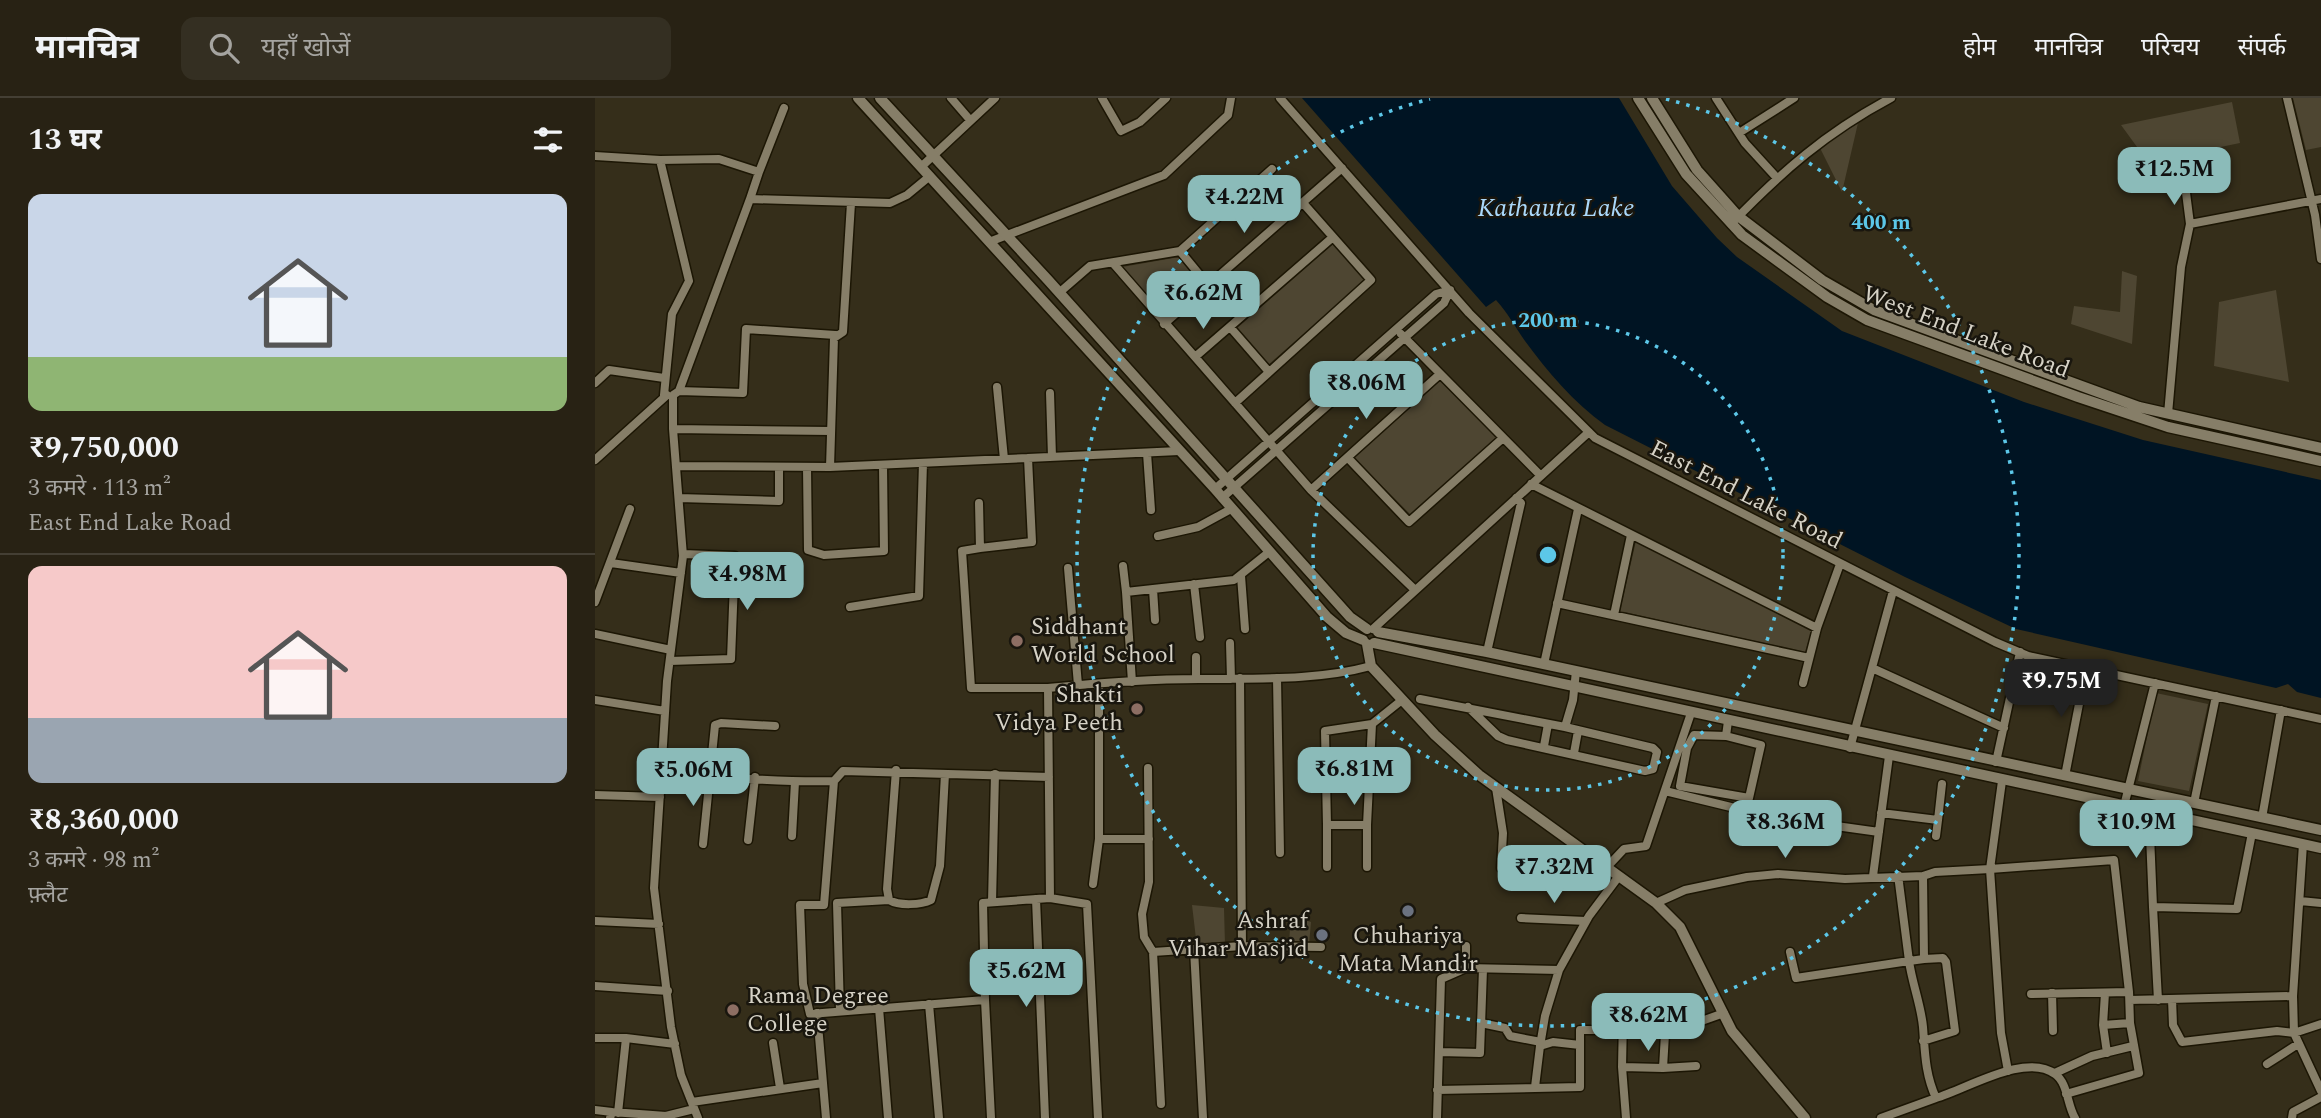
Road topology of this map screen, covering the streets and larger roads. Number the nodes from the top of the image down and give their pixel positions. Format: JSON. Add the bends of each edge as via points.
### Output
{"nodes":[{"id":1,"x":858,"y":98,"type":"edge"},
{"id":2,"x":880,"y":98,"type":"edge"},
{"id":3,"x":951,"y":98,"type":"edge"},
{"id":4,"x":995,"y":98,"type":"edge"},
{"id":5,"x":1102,"y":98,"type":"edge"},
{"id":6,"x":1166,"y":98,"type":"edge"},
{"id":7,"x":1231,"y":98,"type":"edge"},
{"id":8,"x":1280,"y":98,"type":"edge"},
{"id":9,"x":1639,"y":98,"type":"edge"},
{"id":10,"x":1652,"y":98,"type":"edge"},
{"id":11,"x":1716,"y":98,"type":"edge"},
{"id":12,"x":1794,"y":98,"type":"edge"},
{"id":13,"x":1891,"y":98,"type":"edge"},
{"id":14,"x":2287,"y":98,"type":"edge"},
{"id":15,"x":1155,"y":102,"type":"edge"},
{"id":16,"x":783,"y":108,"type":"dead end"},
{"id":17,"x":970,"y":120,"type":"junction"},
{"id":18,"x":1739,"y":133,"type":"junction"},
{"id":19,"x":595,"y":156,"type":"edge"},
{"id":20,"x":931,"y":156,"type":"junction"},
{"id":21,"x":660,"y":160,"type":"junction"},
{"id":22,"x":921,"y":167,"type":"junction"},
{"id":23,"x":1342,"y":168,"type":"junction"},
{"id":24,"x":1272,"y":169,"type":"dead end"},
{"id":25,"x":759,"y":172,"type":"junction"},
{"id":26,"x":930,"y":176,"type":"junction"},
{"id":27,"x":1777,"y":178,"type":"junction"},
{"id":28,"x":2185,"y":185,"type":"dead end"},
{"id":29,"x":750,"y":199,"type":"junction"},
{"id":30,"x":2321,"y":199,"type":"edge"},
{"id":31,"x":2311,"y":200,"type":"junction"},
{"id":32,"x":851,"y":203,"type":"junction"},
{"id":33,"x":1303,"y":203,"type":"junction"},
{"id":34,"x":1735,"y":220,"type":"junction"},
{"id":35,"x":2190,"y":224,"type":"junction"},
{"id":36,"x":1005,"y":234,"type":"junction"},
{"id":37,"x":1333,"y":237,"type":"junction"},
{"id":38,"x":989,"y":242,"type":"junction"},
{"id":39,"x":1180,"y":251,"type":"junction"},
{"id":40,"x":2321,"y":258,"type":"edge"},
{"id":41,"x":1113,"y":262,"type":"junction"},
{"id":42,"x":1208,"y":285,"type":"junction"},
{"id":43,"x":1450,"y":290,"type":"junction"},
{"id":44,"x":1060,"y":292,"type":"junction"},
{"id":45,"x":1164,"y":324,"type":"junction"},
{"id":46,"x":1230,"y":327,"type":"junction"},
{"id":47,"x":1396,"y":330,"type":"junction"},
{"id":48,"x":835,"y":335,"type":"junction"},
{"id":49,"x":1404,"y":338,"type":"junction"},
{"id":50,"x":1195,"y":357,"type":"junction"},
{"id":51,"x":1269,"y":372,"type":"junction"},
{"id":52,"x":1440,"y":374,"type":"junction"},
{"id":53,"x":664,"y":378,"type":"junction"},
{"id":54,"x":595,"y":383,"type":"edge"},
{"id":55,"x":997,"y":387,"type":"dead end"},
{"id":56,"x":672,"y":393,"type":"junction"},
{"id":57,"x":1050,"y":393,"type":"dead end"},
{"id":58,"x":1235,"y":403,"type":"junction"},
{"id":59,"x":2168,"y":414,"type":"junction"},
{"id":60,"x":673,"y":429,"type":"junction"},
{"id":61,"x":831,"y":431,"type":"junction"},
{"id":62,"x":1589,"y":432,"type":"junction"},
{"id":63,"x":1503,"y":438,"type":"junction"},
{"id":64,"x":1270,"y":442,"type":"junction"},
{"id":65,"x":2321,"y":448,"type":"edge"},
{"id":66,"x":1179,"y":451,"type":"junction"},
{"id":67,"x":1277,"y":451,"type":"junction"},
{"id":68,"x":1147,"y":453,"type":"junction"},
{"id":69,"x":1052,"y":457,"type":"junction"},
{"id":70,"x":1028,"y":458,"type":"junction"},
{"id":71,"x":1347,"y":458,"type":"junction"},
{"id":72,"x":1004,"y":459,"type":"junction"},
{"id":73,"x":595,"y":460,"type":"edge"},
{"id":74,"x":2321,"y":461,"type":"edge"},
{"id":75,"x":923,"y":463,"type":"junction"},
{"id":76,"x":883,"y":465,"type":"junction"},
{"id":77,"x":677,"y":466,"type":"junction"},
{"id":78,"x":779,"y":467,"type":"junction"},
{"id":79,"x":807,"y":467,"type":"junction"},
{"id":80,"x":830,"y":467,"type":"junction"},
{"id":81,"x":1541,"y":476,"type":"junction"},
{"id":82,"x":1227,"y":480,"type":"junction"},
{"id":83,"x":1531,"y":484,"type":"junction"},
{"id":84,"x":1235,"y":488,"type":"junction"},
{"id":85,"x":1215,"y":489,"type":"junction"},
{"id":86,"x":1311,"y":490,"type":"junction"},
{"id":87,"x":679,"y":498,"type":"junction"},
{"id":88,"x":1222,"y":498,"type":"junction"},
{"id":89,"x":1516,"y":498,"type":"junction"},
{"id":90,"x":979,"y":503,"type":"dead end"},
{"id":91,"x":629,"y":509,"type":"dead end"},
{"id":92,"x":1231,"y":509,"type":"junction"},
{"id":93,"x":1578,"y":509,"type":"junction"},
{"id":94,"x":1151,"y":510,"type":"dead end"},
{"id":95,"x":1632,"y":535,"type":"junction"},
{"id":96,"x":1158,"y":536,"type":"dead end"},
{"id":97,"x":980,"y":548,"type":"junction"},
{"id":98,"x":1269,"y":552,"type":"junction"},
{"id":99,"x":683,"y":554,"type":"junction"},
{"id":100,"x":611,"y":563,"type":"junction"},
{"id":101,"x":1840,"y":564,"type":"junction"},
{"id":102,"x":1123,"y":566,"type":"dead end"},
{"id":103,"x":1068,"y":568,"type":"dead end"},
{"id":104,"x":681,"y":573,"type":"junction"},
{"id":105,"x":1241,"y":576,"type":"junction"},
{"id":106,"x":598,"y":577,"type":"edge"},
{"id":107,"x":1195,"y":584,"type":"junction"},
{"id":108,"x":1153,"y":589,"type":"junction"},
{"id":109,"x":1414,"y":589,"type":"junction"},
{"id":110,"x":1893,"y":591,"type":"junction"},
{"id":111,"x":1126,"y":592,"type":"junction"},
{"id":112,"x":595,"y":602,"type":"edge"},
{"id":113,"x":1557,"y":603,"type":"junction"},
{"id":114,"x":850,"y":607,"type":"dead end"},
{"id":115,"x":1614,"y":615,"type":"junction"},
{"id":116,"x":1155,"y":620,"type":"dead end"},
{"id":117,"x":1817,"y":628,"type":"junction"},
{"id":118,"x":1245,"y":629,"type":"dead end"},
{"id":119,"x":595,"y":634,"type":"edge"},
{"id":120,"x":1370,"y":636,"type":"junction"},
{"id":121,"x":1200,"y":637,"type":"dead end"},
{"id":122,"x":1230,"y":643,"type":"dead end"},
{"id":123,"x":671,"y":650,"type":"junction"},
{"id":124,"x":1487,"y":652,"type":"junction"},
{"id":125,"x":2020,"y":652,"type":"junction"},
{"id":126,"x":1196,"y":657,"type":"dead end"},
{"id":127,"x":1809,"y":658,"type":"junction"},
{"id":128,"x":670,"y":662,"type":"junction"},
{"id":129,"x":1544,"y":664,"type":"junction"},
{"id":130,"x":1371,"y":666,"type":"junction"},
{"id":131,"x":1872,"y":668,"type":"junction"},
{"id":132,"x":2086,"y":668,"type":"junction"},
{"id":133,"x":1576,"y":671,"type":"junction"},
{"id":134,"x":1277,"y":678,"type":"junction"},
{"id":135,"x":1196,"y":679,"type":"junction"},
{"id":136,"x":1236,"y":679,"type":"junction"},
{"id":137,"x":1132,"y":682,"type":"junction"},
{"id":138,"x":1803,"y":683,"type":"dead end"},
{"id":139,"x":2155,"y":683,"type":"junction"},
{"id":140,"x":1099,"y":684,"type":"junction"},
{"id":141,"x":1078,"y":685,"type":"junction"},
{"id":142,"x":1048,"y":688,"type":"junction"},
{"id":143,"x":1574,"y":691,"type":"junction"},
{"id":144,"x":2216,"y":696,"type":"junction"},
{"id":145,"x":1420,"y":699,"type":"dead end"},
{"id":146,"x":595,"y":700,"type":"edge"},
{"id":147,"x":1402,"y":700,"type":"junction"},
{"id":148,"x":1468,"y":708,"type":"junction"},
{"id":149,"x":2281,"y":710,"type":"junction"},
{"id":150,"x":665,"y":711,"type":"junction"},
{"id":151,"x":1691,"y":713,"type":"junction"},
{"id":152,"x":2321,"y":719,"type":"edge"},
{"id":153,"x":1728,"y":721,"type":"junction"},
{"id":154,"x":1372,"y":724,"type":"junction"},
{"id":155,"x":1548,"y":724,"type":"junction"},
{"id":156,"x":775,"y":726,"type":"dead end"},
{"id":157,"x":1565,"y":727,"type":"junction"},
{"id":158,"x":2004,"y":728,"type":"junction"},
{"id":159,"x":1578,"y":731,"type":"junction"},
{"id":160,"x":1854,"y":731,"type":"junction"},
{"id":161,"x":1726,"y":736,"type":"junction"},
{"id":162,"x":1544,"y":746,"type":"junction"},
{"id":163,"x":1850,"y":748,"type":"junction"},
{"id":164,"x":1574,"y":753,"type":"junction"},
{"id":165,"x":1889,"y":756,"type":"junction"},
{"id":166,"x":1996,"y":762,"type":"junction"},
{"id":167,"x":1148,"y":768,"type":"dead end"},
{"id":168,"x":896,"y":770,"type":"junction"},
{"id":169,"x":661,"y":774,"type":"junction"},
{"id":170,"x":945,"y":774,"type":"junction"},
{"id":171,"x":995,"y":774,"type":"junction"},
{"id":172,"x":711,"y":776,"type":"junction"},
{"id":173,"x":1049,"y":776,"type":"junction"},
{"id":174,"x":2065,"y":776,"type":"junction"},
{"id":175,"x":755,"y":777,"type":"junction"},
{"id":176,"x":834,"y":781,"type":"junction"},
{"id":177,"x":2002,"y":781,"type":"junction"},
{"id":178,"x":795,"y":782,"type":"junction"},
{"id":179,"x":1942,"y":784,"type":"dead end"},
{"id":180,"x":1496,"y":788,"type":"junction"},
{"id":181,"x":2130,"y":790,"type":"junction"},
{"id":182,"x":1665,"y":791,"type":"junction"},
{"id":183,"x":595,"y":796,"type":"edge"},
{"id":184,"x":660,"y":797,"type":"junction"},
{"id":185,"x":2194,"y":803,"type":"junction"},
{"id":186,"x":2124,"y":806,"type":"junction"},
{"id":187,"x":2149,"y":811,"type":"junction"},
{"id":188,"x":1881,"y":813,"type":"junction"},
{"id":189,"x":2262,"y":818,"type":"junction"},
{"id":190,"x":1938,"y":820,"type":"junction"},
{"id":191,"x":1327,"y":825,"type":"junction"},
{"id":192,"x":1367,"y":825,"type":"junction"},
{"id":193,"x":2321,"y":830,"type":"edge"},
{"id":194,"x":1879,"y":832,"type":"junction"},
{"id":195,"x":2252,"y":833,"type":"junction"},
{"id":196,"x":792,"y":836,"type":"dead end"},
{"id":197,"x":1936,"y":836,"type":"dead end"},
{"id":198,"x":1100,"y":839,"type":"junction"},
{"id":199,"x":1149,"y":839,"type":"junction"},
{"id":200,"x":748,"y":840,"type":"dead end"},
{"id":201,"x":703,"y":844,"type":"dead end"},
{"id":202,"x":2303,"y":844,"type":"junction"},
{"id":203,"x":2321,"y":848,"type":"edge"},
{"id":204,"x":1280,"y":853,"type":"dead end"},
{"id":205,"x":1327,"y":867,"type":"dead end"},
{"id":206,"x":1367,"y":867,"type":"dead end"},
{"id":207,"x":1607,"y":867,"type":"junction"},
{"id":208,"x":1501,"y":868,"type":"dead end"},
{"id":209,"x":1990,"y":869,"type":"junction"},
{"id":210,"x":1898,"y":875,"type":"junction"},
{"id":211,"x":1619,"y":876,"type":"junction"},
{"id":212,"x":1873,"y":876,"type":"junction"},
{"id":213,"x":1923,"y":876,"type":"junction"},
{"id":214,"x":1093,"y":884,"type":"dead end"},
{"id":215,"x":1050,"y":898,"type":"junction"},
{"id":216,"x":1036,"y":899,"type":"junction"},
{"id":217,"x":889,"y":900,"type":"junction"},
{"id":218,"x":2300,"y":901,"type":"junction"},
{"id":219,"x":992,"y":902,"type":"junction"},
{"id":220,"x":837,"y":903,"type":"junction"},
{"id":221,"x":1656,"y":903,"type":"junction"},
{"id":222,"x":2321,"y":903,"type":"edge"},
{"id":223,"x":824,"y":905,"type":"junction"},
{"id":224,"x":2153,"y":907,"type":"junction"},
{"id":225,"x":1521,"y":918,"type":"dead end"},
{"id":226,"x":595,"y":921,"type":"edge"},
{"id":227,"x":1586,"y":921,"type":"junction"},
{"id":228,"x":659,"y":924,"type":"junction"},
{"id":229,"x":1242,"y":946,"type":"junction"},
{"id":230,"x":1467,"y":946,"type":"dead end"},
{"id":231,"x":1321,"y":947,"type":"dead end"},
{"id":232,"x":1194,"y":949,"type":"junction"},
{"id":233,"x":1790,"y":952,"type":"dead end"},
{"id":234,"x":1153,"y":953,"type":"junction"},
{"id":235,"x":1039,"y":956,"type":"junction"},
{"id":236,"x":984,"y":957,"type":"junction"},
{"id":237,"x":1924,"y":959,"type":"junction"},
{"id":238,"x":1909,"y":961,"type":"junction"},
{"id":239,"x":1466,"y":968,"type":"junction"},
{"id":240,"x":1483,"y":969,"type":"junction"},
{"id":241,"x":1559,"y":970,"type":"junction"},
{"id":242,"x":595,"y":986,"type":"edge"},
{"id":243,"x":668,"y":991,"type":"junction"},
{"id":244,"x":2052,"y":993,"type":"junction"},
{"id":245,"x":2105,"y":993,"type":"junction"},
{"id":246,"x":2031,"y":994,"type":"dead end"},
{"id":247,"x":2129,"y":996,"type":"junction"},
{"id":248,"x":2293,"y":996,"type":"junction"},
{"id":249,"x":2172,"y":999,"type":"junction"},
{"id":250,"x":985,"y":1000,"type":"junction"},
{"id":251,"x":2158,"y":1000,"type":"junction"},
{"id":252,"x":929,"y":1004,"type":"junction"},
{"id":253,"x":879,"y":1008,"type":"junction"},
{"id":254,"x":840,"y":1011,"type":"junction"},
{"id":255,"x":817,"y":1013,"type":"junction"},
{"id":256,"x":1724,"y":1013,"type":"junction"},
{"id":257,"x":1661,"y":1014,"type":"dead end"},
{"id":258,"x":1623,"y":1018,"type":"dead end"},
{"id":259,"x":1481,"y":1023,"type":"junction"},
{"id":260,"x":2130,"y":1023,"type":"junction"},
{"id":261,"x":2321,"y":1024,"type":"edge"},
{"id":262,"x":2103,"y":1025,"type":"junction"},
{"id":263,"x":1623,"y":1030,"type":"junction"},
{"id":264,"x":2053,"y":1031,"type":"dead end"},
{"id":265,"x":2294,"y":1033,"type":"junction"},
{"id":266,"x":1665,"y":1034,"type":"junction"},
{"id":267,"x":595,"y":1038,"type":"edge"},
{"id":268,"x":626,"y":1038,"type":"junction"},
{"id":269,"x":1923,"y":1041,"type":"junction"},
{"id":270,"x":773,"y":1042,"type":"dead end"},
{"id":271,"x":675,"y":1044,"type":"junction"},
{"id":272,"x":1541,"y":1044,"type":"junction"},
{"id":273,"x":2298,"y":1044,"type":"junction"},
{"id":274,"x":1580,"y":1045,"type":"junction"},
{"id":275,"x":2133,"y":1046,"type":"junction"},
{"id":276,"x":1439,"y":1052,"type":"junction"},
{"id":277,"x":2107,"y":1053,"type":"junction"},
{"id":278,"x":2267,"y":1063,"type":"dead end"},
{"id":279,"x":1696,"y":1066,"type":"dead end"},
{"id":280,"x":1622,"y":1067,"type":"junction"},
{"id":281,"x":1663,"y":1068,"type":"junction"},
{"id":282,"x":2008,"y":1071,"type":"junction"},
{"id":283,"x":2055,"y":1073,"type":"junction"},
{"id":284,"x":823,"y":1083,"type":"junction"},
{"id":285,"x":1535,"y":1087,"type":"junction"},
{"id":286,"x":779,"y":1088,"type":"junction"},
{"id":287,"x":1437,"y":1090,"type":"junction"},
{"id":288,"x":2321,"y":1091,"type":"edge"},
{"id":289,"x":2066,"y":1094,"type":"junction"},
{"id":290,"x":2321,"y":1097,"type":"edge"},
{"id":291,"x":1936,"y":1098,"type":"junction"},
{"id":292,"x":1161,"y":1104,"type":"dead end"},
{"id":293,"x":693,"y":1105,"type":"junction"},
{"id":294,"x":595,"y":1110,"type":"edge"},
{"id":295,"x":619,"y":1115,"type":"edge"},
{"id":296,"x":698,"y":1118,"type":"edge"},
{"id":297,"x":826,"y":1118,"type":"edge"},
{"id":298,"x":888,"y":1118,"type":"edge"},
{"id":299,"x":939,"y":1118,"type":"edge"},
{"id":300,"x":991,"y":1118,"type":"edge"},
{"id":301,"x":1045,"y":1118,"type":"edge"},
{"id":302,"x":1098,"y":1118,"type":"edge"},
{"id":303,"x":1203,"y":1118,"type":"edge"},
{"id":304,"x":1437,"y":1118,"type":"edge"},
{"id":305,"x":1626,"y":1118,"type":"edge"},
{"id":306,"x":1805,"y":1118,"type":"edge"},
{"id":307,"x":1881,"y":1118,"type":"edge"},
{"id":308,"x":2075,"y":1118,"type":"edge"},
{"id":309,"x":2292,"y":1118,"type":"edge"}],
"edges":[{"from":1,"to":22,"type":"street"},
{"from":2,"to":20,"type":"street"},
{"from":3,"to":17,"type":"street"},
{"from":4,"to":17,"type":"street"},
{"from":5,"to":15,"type":"street","via":[[1121,131],[1140,122]]},
{"from":6,"to":15,"type":"street"},
{"from":7,"to":36,"type":"street","via":[[1228,115],[1164,175]]},
{"from":8,"to":23,"type":"street","name":"East End Lake Road"},
{"from":9,"to":34,"type":"street","name":"West End Lake Road","via":[[1686,174]]},
{"from":10,"to":34,"type":"street","name":"West End Lake Road"},
{"from":11,"to":18,"type":"street"},
{"from":12,"to":18,"type":"street"},
{"from":13,"to":27,"type":"street","via":[[1811,147]]},
{"from":14,"to":31,"type":"street"},
{"from":16,"to":25,"type":"street"},
{"from":17,"to":20,"type":"street"},
{"from":18,"to":27,"type":"street"},
{"from":19,"to":21,"type":"street"},
{"from":20,"to":22,"type":"street"},
{"from":20,"to":36,"type":"street"},
{"from":21,"to":25,"type":"street","via":[[719,159]]},
{"from":21,"to":53,"type":"street","via":[[689,281],[672,314]]},
{"from":22,"to":26,"type":"street"},
{"from":23,"to":33,"type":"street"},
{"from":23,"to":43,"type":"street","name":"East End Lake Road"},
{"from":24,"to":39,"type":"street"},
{"from":25,"to":29,"type":"street"},
{"from":26,"to":32,"type":"street","via":[[898,200]]},
{"from":26,"to":38,"type":"street"},
{"from":27,"to":34,"type":"street"},
{"from":28,"to":35,"type":"street"},
{"from":29,"to":32,"type":"street"},
{"from":29,"to":56,"type":"street"},
{"from":30,"to":31,"type":"street"},
{"from":31,"to":35,"type":"street"},
{"from":31,"to":40,"type":"street"},
{"from":32,"to":48,"type":"street","via":[[843,332]]},
{"from":33,"to":37,"type":"street"},
{"from":33,"to":42,"type":"street"},
{"from":34,"to":59,"type":"street","name":"West End Lake Road","via":[[1874,310]]},
{"from":34,"to":74,"type":"street","name":"West End Lake Road","via":[[1826,297],[1867,320],[2168,426]]},
{"from":35,"to":59,"type":"street","via":[[2181,267]]},
{"from":36,"to":38,"type":"street"},
{"from":36,"to":44,"type":"street"},
{"from":37,"to":46,"type":"street"},
{"from":37,"to":51,"type":"street","via":[[1371,280]]},
{"from":38,"to":66,"type":"street"},
{"from":39,"to":41,"type":"street"},
{"from":39,"to":42,"type":"street"},
{"from":41,"to":44,"type":"street","via":[[1090,266]]},
{"from":41,"to":45,"type":"street"},
{"from":42,"to":45,"type":"street"},
{"from":43,"to":47,"type":"street","via":[[1436,294]]},
{"from":43,"to":49,"type":"street","via":[[1444,303]]},
{"from":43,"to":62,"type":"street","name":"East End Lake Road"},
{"from":44,"to":82,"type":"street"},
{"from":45,"to":50,"type":"street"},
{"from":46,"to":50,"type":"street"},
{"from":46,"to":51,"type":"street"},
{"from":47,"to":49,"type":"street"},
{"from":47,"to":64,"type":"street"},
{"from":48,"to":56,"type":"street","via":[[746,329],[743,393]]},
{"from":48,"to":61,"type":"street"},
{"from":49,"to":52,"type":"street"},
{"from":49,"to":67,"type":"street"},
{"from":50,"to":58,"type":"street"},
{"from":51,"to":58,"type":"street"},
{"from":52,"to":63,"type":"street"},
{"from":52,"to":71,"type":"street"},
{"from":53,"to":54,"type":"street","via":[[609,370]]},
{"from":53,"to":56,"type":"street"},
{"from":55,"to":72,"type":"street"},
{"from":56,"to":60,"type":"street"},
{"from":56,"to":73,"type":"street"},
{"from":57,"to":69,"type":"street"},
{"from":58,"to":64,"type":"street"},
{"from":59,"to":65,"type":"street","name":"West End Lake Road"},
{"from":60,"to":61,"type":"street"},
{"from":60,"to":77,"type":"street"},
{"from":61,"to":80,"type":"street"},
{"from":62,"to":81,"type":"street"},
{"from":62,"to":101,"type":"street","name":"East End Lake Road"},
{"from":63,"to":71,"type":"street","via":[[1409,522]]},
{"from":63,"to":81,"type":"street"},
{"from":64,"to":67,"type":"street"},
{"from":64,"to":82,"type":"street"},
{"from":66,"to":68,"type":"street"},
{"from":66,"to":85,"type":"street"},
{"from":67,"to":84,"type":"street"},
{"from":67,"to":86,"type":"street"},
{"from":68,"to":69,"type":"street"},
{"from":68,"to":94,"type":"street"},
{"from":69,"to":70,"type":"street"},
{"from":70,"to":72,"type":"street"},
{"from":70,"to":97,"type":"street","via":[[1032,542]]},
{"from":71,"to":86,"type":"street"},
{"from":72,"to":75,"type":"street"},
{"from":75,"to":76,"type":"street"},
{"from":75,"to":114,"type":"street","via":[[919,596]]},
{"from":76,"to":79,"type":"street","via":[[884,551],[824,555],[808,550]]},
{"from":76,"to":80,"type":"street"},
{"from":77,"to":78,"type":"street"},
{"from":77,"to":87,"type":"street"},
{"from":78,"to":79,"type":"street"},
{"from":78,"to":87,"type":"street","via":[[779,502]]},
{"from":79,"to":80,"type":"street"},
{"from":81,"to":83,"type":"street"},
{"from":82,"to":84,"type":"street"},
{"from":82,"to":85,"type":"street"},
{"from":83,"to":89,"type":"street"},
{"from":83,"to":93,"type":"street"},
{"from":84,"to":88,"type":"street"},
{"from":84,"to":120,"type":"street"},
{"from":85,"to":88,"type":"street"},
{"from":86,"to":109,"type":"street"},
{"from":87,"to":99,"type":"street"},
{"from":88,"to":92,"type":"street"},
{"from":89,"to":109,"type":"street"},
{"from":89,"to":124,"type":"street","via":[[1521,503]]},
{"from":90,"to":97,"type":"street"},
{"from":91,"to":100,"type":"street"},
{"from":92,"to":96,"type":"street","via":[[1198,527]]},
{"from":92,"to":98,"type":"street"},
{"from":93,"to":95,"type":"street"},
{"from":93,"to":113,"type":"street"},
{"from":95,"to":115,"type":"street"},
{"from":95,"to":117,"type":"street"},
{"from":97,"to":142,"type":"street","via":[[962,551],[971,688]]},
{"from":98,"to":105,"type":"street"},
{"from":98,"to":120,"type":"street","via":[[1346,633]]},
{"from":99,"to":104,"type":"street"},
{"from":99,"to":128,"type":"street","via":[[736,556],[730,659]]},
{"from":100,"to":104,"type":"street"},
{"from":100,"to":106,"type":"street"},
{"from":101,"to":110,"type":"street","name":"East End Lake Road"},
{"from":101,"to":117,"type":"street"},
{"from":102,"to":111,"type":"street"},
{"from":103,"to":141,"type":"street"},
{"from":104,"to":123,"type":"street"},
{"from":105,"to":107,"type":"street"},
{"from":105,"to":118,"type":"street"},
{"from":106,"to":112,"type":"street"},
{"from":107,"to":108,"type":"street"},
{"from":107,"to":121,"type":"street"},
{"from":108,"to":111,"type":"street"},
{"from":108,"to":116,"type":"street"},
{"from":109,"to":120,"type":"street"},
{"from":110,"to":125,"type":"street","name":"East End Lake Road"},
{"from":110,"to":131,"type":"street"},
{"from":111,"to":137,"type":"street"},
{"from":113,"to":115,"type":"street"},
{"from":113,"to":129,"type":"street"},
{"from":115,"to":127,"type":"street"},
{"from":117,"to":127,"type":"street"},
{"from":119,"to":123,"type":"street"},
{"from":120,"to":124,"type":"street"},
{"from":120,"to":130,"type":"street","via":[[1367,654]]},
{"from":120,"to":143,"type":"street"},
{"from":122,"to":136,"type":"street"},
{"from":123,"to":128,"type":"street"},
{"from":124,"to":129,"type":"street"},
{"from":125,"to":132,"type":"street","name":"East End Lake Road"},
{"from":125,"to":158,"type":"street"},
{"from":126,"to":135,"type":"street"},
{"from":127,"to":138,"type":"street"},
{"from":128,"to":150,"type":"street"},
{"from":129,"to":133,"type":"street"},
{"from":130,"to":134,"type":"street","via":[[1346,673]]},
{"from":130,"to":147,"type":"street"},
{"from":131,"to":158,"type":"street"},
{"from":131,"to":160,"type":"street"},
{"from":132,"to":139,"type":"street","name":"East End Lake Road"},
{"from":132,"to":174,"type":"street"},
{"from":133,"to":143,"type":"street"},
{"from":133,"to":160,"type":"street"},
{"from":134,"to":136,"type":"street"},
{"from":134,"to":204,"type":"street"},
{"from":135,"to":136,"type":"street"},
{"from":135,"to":137,"type":"street"},
{"from":136,"to":229,"type":"street"},
{"from":137,"to":140,"type":"street"},
{"from":139,"to":144,"type":"street","name":"East End Lake Road"},
{"from":139,"to":181,"type":"street"},
{"from":140,"to":141,"type":"street"},
{"from":140,"to":198,"type":"street"},
{"from":141,"to":142,"type":"street"},
{"from":142,"to":173,"type":"street"},
{"from":143,"to":151,"type":"street"},
{"from":143,"to":157,"type":"street"},
{"from":144,"to":149,"type":"street","name":"East End Lake Road"},
{"from":144,"to":185,"type":"street"},
{"from":145,"to":148,"type":"street"},
{"from":146,"to":150,"type":"street"},
{"from":147,"to":154,"type":"street"},
{"from":147,"to":180,"type":"street"},
{"from":148,"to":155,"type":"street"},
{"from":148,"to":162,"type":"street","via":[[1498,736]]},
{"from":149,"to":152,"type":"street","name":"East End Lake Road"},
{"from":149,"to":189,"type":"street"},
{"from":150,"to":169,"type":"street"},
{"from":151,"to":153,"type":"street"},
{"from":151,"to":182,"type":"street"},
{"from":153,"to":161,"type":"street"},
{"from":153,"to":163,"type":"street"},
{"from":154,"to":191,"type":"street","via":[[1325,732]]},
{"from":154,"to":192,"type":"street"},
{"from":155,"to":157,"type":"street"},
{"from":155,"to":162,"type":"street"},
{"from":156,"to":172,"type":"street","via":[[715,725]]},
{"from":157,"to":159,"type":"street"},
{"from":158,"to":166,"type":"street"},
{"from":159,"to":164,"type":"street"},
{"from":159,"to":164,"type":"street","via":[[1657,752],[1653,769],[1646,771]]},
{"from":160,"to":163,"type":"street"},
{"from":160,"to":166,"type":"street"},
{"from":161,"to":161,"type":"street","via":[[1694,735],[1680,786],[1749,798],[1761,745]]},
{"from":162,"to":164,"type":"street"},
{"from":163,"to":165,"type":"street"},
{"from":165,"to":177,"type":"street"},
{"from":165,"to":188,"type":"street"},
{"from":166,"to":174,"type":"street"},
{"from":167,"to":199,"type":"street"},
{"from":168,"to":170,"type":"street"},
{"from":168,"to":176,"type":"street","via":[[843,771]]},
{"from":168,"to":217,"type":"street"},
{"from":169,"to":172,"type":"street"},
{"from":169,"to":184,"type":"street"},
{"from":170,"to":171,"type":"street"},
{"from":170,"to":217,"type":"street","via":[[940,866],[931,900]]},
{"from":171,"to":173,"type":"street"},
{"from":171,"to":219,"type":"street"},
{"from":172,"to":175,"type":"street"},
{"from":172,"to":201,"type":"street"},
{"from":173,"to":215,"type":"street"},
{"from":174,"to":181,"type":"street"},
{"from":175,"to":178,"type":"street"},
{"from":175,"to":200,"type":"street"},
{"from":176,"to":178,"type":"street"},
{"from":176,"to":223,"type":"street"},
{"from":177,"to":186,"type":"street"},
{"from":177,"to":209,"type":"street"},
{"from":178,"to":196,"type":"street"},
{"from":179,"to":190,"type":"street"},
{"from":180,"to":207,"type":"street"},
{"from":180,"to":208,"type":"street","via":[[1503,833]]},
{"from":181,"to":185,"type":"street"},
{"from":181,"to":186,"type":"street"},
{"from":182,"to":194,"type":"street","via":[[1772,817]]},
{"from":182,"to":207,"type":"street","via":[[1646,846],[1624,849]]},
{"from":183,"to":184,"type":"street"},
{"from":184,"to":228,"type":"street","via":[[654,876]]},
{"from":185,"to":189,"type":"street"},
{"from":186,"to":187,"type":"street"},
{"from":187,"to":195,"type":"street"},
{"from":187,"to":224,"type":"street"},
{"from":188,"to":190,"type":"street"},
{"from":188,"to":194,"type":"street"},
{"from":189,"to":193,"type":"street"},
{"from":190,"to":197,"type":"street"},
{"from":191,"to":192,"type":"street"},
{"from":191,"to":205,"type":"street"},
{"from":192,"to":206,"type":"street"},
{"from":194,"to":212,"type":"street"},
{"from":195,"to":202,"type":"street"},
{"from":195,"to":224,"type":"street","via":[[2237,909]]},
{"from":198,"to":199,"type":"street"},
{"from":198,"to":214,"type":"street"},
{"from":199,"to":234,"type":"street","via":[[1149,882],[1142,914],[1144,937]]},
{"from":202,"to":203,"type":"street"},
{"from":202,"to":218,"type":"street"},
{"from":207,"to":211,"type":"street"},
{"from":209,"to":213,"type":"street"},
{"from":209,"to":247,"type":"street","via":[[2115,860]]},
{"from":209,"to":282,"type":"street","via":[[2001,1033]]},
{"from":210,"to":212,"type":"street"},
{"from":210,"to":213,"type":"street"},
{"from":210,"to":238,"type":"street"},
{"from":211,"to":221,"type":"street"},
{"from":211,"to":227,"type":"street"},
{"from":212,"to":221,"type":"street","via":[[1747,877],[1685,890]]},
{"from":213,"to":237,"type":"street"},
{"from":215,"to":216,"type":"street"},
{"from":215,"to":302,"type":"street","via":[[1087,904]]},
{"from":216,"to":219,"type":"street"},
{"from":216,"to":235,"type":"street"},
{"from":217,"to":220,"type":"street"},
{"from":218,"to":222,"type":"street"},
{"from":218,"to":248,"type":"street"},
{"from":219,"to":236,"type":"street","via":[[983,903]]},
{"from":220,"to":223,"type":"street"},
{"from":220,"to":254,"type":"street"},
{"from":221,"to":256,"type":"street","via":[[1680,927]]},
{"from":223,"to":255,"type":"street","via":[[800,905],[803,984],[810,1014]]},
{"from":224,"to":251,"type":"street"},
{"from":225,"to":227,"type":"street"},
{"from":226,"to":228,"type":"street"},
{"from":227,"to":241,"type":"street"},
{"from":228,"to":243,"type":"street"},
{"from":229,"to":231,"type":"street"},
{"from":229,"to":232,"type":"street"},
{"from":230,"to":239,"type":"street"},
{"from":232,"to":234,"type":"street"},
{"from":232,"to":303,"type":"street"},
{"from":233,"to":238,"type":"street","via":[[1795,978]]},
{"from":234,"to":292,"type":"street"},
{"from":235,"to":236,"type":"street"},
{"from":235,"to":301,"type":"street"},
{"from":236,"to":250,"type":"street"},
{"from":237,"to":238,"type":"street"},
{"from":237,"to":269,"type":"street","via":[[1943,958],[1946,962],[1955,1031]]},
{"from":238,"to":269,"type":"street"},
{"from":239,"to":240,"type":"street"},
{"from":239,"to":276,"type":"street","via":[[1441,979]]},
{"from":240,"to":241,"type":"street"},
{"from":240,"to":259,"type":"street"},
{"from":241,"to":272,"type":"street"},
{"from":242,"to":243,"type":"street"},
{"from":243,"to":271,"type":"street"},
{"from":244,"to":245,"type":"street"},
{"from":244,"to":246,"type":"street"},
{"from":244,"to":264,"type":"street"},
{"from":245,"to":247,"type":"street"},
{"from":245,"to":262,"type":"street"},
{"from":247,"to":251,"type":"street"},
{"from":247,"to":260,"type":"street"},
{"from":248,"to":249,"type":"street"},
{"from":248,"to":265,"type":"street"},
{"from":249,"to":251,"type":"street"},
{"from":249,"to":265,"type":"street","via":[[2173,1025],[2182,1042]]},
{"from":250,"to":252,"type":"street"},
{"from":250,"to":300,"type":"street"},
{"from":252,"to":253,"type":"street"},
{"from":252,"to":299,"type":"street"},
{"from":253,"to":254,"type":"street"},
{"from":253,"to":298,"type":"street"},
{"from":254,"to":255,"type":"street"},
{"from":255,"to":284,"type":"street"},
{"from":256,"to":266,"type":"street"},
{"from":256,"to":306,"type":"street","via":[[1733,1031]]},
{"from":257,"to":266,"type":"street"},
{"from":258,"to":263,"type":"street"},
{"from":259,"to":272,"type":"street"},
{"from":259,"to":276,"type":"street","via":[[1480,1053]]},
{"from":260,"to":262,"type":"street"},
{"from":260,"to":275,"type":"street"},
{"from":261,"to":265,"type":"street"},
{"from":262,"to":277,"type":"street"},
{"from":263,"to":274,"type":"street","via":[[1580,1030]]},
{"from":263,"to":280,"type":"street"},
{"from":265,"to":273,"type":"street"},
{"from":266,"to":281,"type":"street"},
{"from":267,"to":268,"type":"street"},
{"from":268,"to":271,"type":"street"},
{"from":268,"to":295,"type":"street"},
{"from":269,"to":291,"type":"street"},
{"from":270,"to":286,"type":"street"},
{"from":271,"to":293,"type":"street"},
{"from":272,"to":274,"type":"street"},
{"from":272,"to":285,"type":"street"},
{"from":273,"to":278,"type":"street"},
{"from":273,"to":288,"type":"street"},
{"from":274,"to":285,"type":"street","via":[[1580,1087]]},
{"from":275,"to":277,"type":"street"},
{"from":275,"to":289,"type":"street","via":[[2139,1073]]},
{"from":276,"to":287,"type":"street"},
{"from":277,"to":283,"type":"street"},
{"from":279,"to":281,"type":"street"},
{"from":280,"to":281,"type":"street"},
{"from":280,"to":305,"type":"street"},
{"from":282,"to":283,"type":"street","via":[[2024,1065]]},
{"from":282,"to":291,"type":"street"},
{"from":283,"to":289,"type":"street"},
{"from":284,"to":286,"type":"street"},
{"from":284,"to":297,"type":"street"},
{"from":285,"to":287,"type":"street"},
{"from":286,"to":293,"type":"street"},
{"from":287,"to":304,"type":"street"},
{"from":289,"to":308,"type":"street"},
{"from":290,"to":309,"type":"street","via":[[2293,1112]]},
{"from":291,"to":307,"type":"street"},
{"from":293,"to":295,"type":"street","via":[[666,1115]]},
{"from":293,"to":296,"type":"street"},
{"from":294,"to":295,"type":"street"}]}
